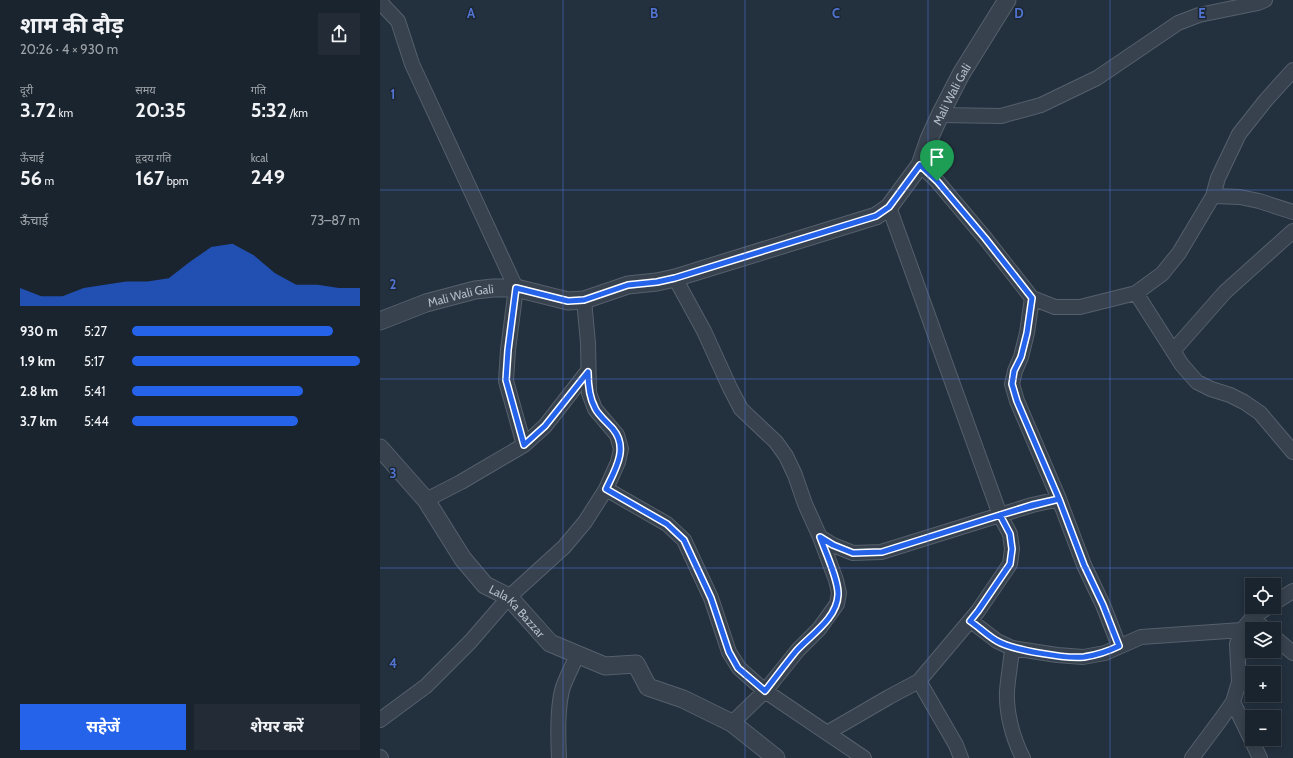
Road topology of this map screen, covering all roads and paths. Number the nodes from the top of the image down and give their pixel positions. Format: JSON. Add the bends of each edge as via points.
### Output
{"nodes":[{"id":1,"x":1007,"y":0,"type":"edge"},
{"id":2,"x":1265,"y":0,"type":"edge"},
{"id":3,"x":380,"y":2,"type":"edge"},
{"id":4,"x":1293,"y":70,"type":"edge"},
{"id":5,"x":940,"y":115,"type":"junction"},
{"id":6,"x":920,"y":165,"type":"junction"},
{"id":7,"x":1213,"y":196,"type":"junction"},
{"id":8,"x":889,"y":207,"type":"junction"},
{"id":9,"x":1293,"y":212,"type":"edge"},
{"id":10,"x":1293,"y":231,"type":"edge"},
{"id":11,"x":675,"y":278,"type":"junction"},
{"id":12,"x":516,"y":288,"type":"junction"},
{"id":13,"x":1136,"y":293,"type":"junction"},
{"id":14,"x":1032,"y":298,"type":"junction"},
{"id":15,"x":584,"y":300,"type":"junction"},
{"id":16,"x":380,"y":321,"type":"edge"},
{"id":17,"x":1172,"y":351,"type":"junction"},
{"id":18,"x":588,"y":372,"type":"junction"},
{"id":19,"x":524,"y":445,"type":"junction"},
{"id":20,"x":380,"y":448,"type":"edge"},
{"id":21,"x":1293,"y":452,"type":"edge"},
{"id":22,"x":606,"y":489,"type":"junction"},
{"id":23,"x":1059,"y":499,"type":"junction"},
{"id":24,"x":426,"y":500,"type":"junction"},
{"id":25,"x":1000,"y":515,"type":"junction"},
{"id":26,"x":820,"y":537,"type":"junction"},
{"id":27,"x":1293,"y":591,"type":"edge"},
{"id":28,"x":509,"y":597,"type":"junction"},
{"id":29,"x":1281,"y":599,"type":"edge"},
{"id":30,"x":1258,"y":614,"type":"edge"},
{"id":31,"x":1252,"y":618,"type":"junction"},
{"id":32,"x":970,"y":621,"type":"junction"},
{"id":33,"x":1257,"y":622,"type":"edge"},
{"id":34,"x":1242,"y":630,"type":"junction"},
{"id":35,"x":1281,"y":643,"type":"edge"},
{"id":36,"x":1119,"y":646,"type":"junction"},
{"id":37,"x":1012,"y":648,"type":"junction"},
{"id":38,"x":1293,"y":653,"type":"edge"},
{"id":39,"x":577,"y":655,"type":"junction"},
{"id":40,"x":919,"y":681,"type":"junction"},
{"id":41,"x":765,"y":691,"type":"junction"},
{"id":42,"x":1233,"y":702,"type":"junction"},
{"id":43,"x":380,"y":720,"type":"edge"},
{"id":44,"x":732,"y":723,"type":"junction"},
{"id":45,"x":827,"y":733,"type":"junction"},
{"id":46,"x":559,"y":752,"type":"edge"},
{"id":47,"x":548,"y":758,"type":"edge"},
{"id":48,"x":776,"y":758,"type":"edge"},
{"id":49,"x":864,"y":758,"type":"edge"},
{"id":50,"x":961,"y":758,"type":"edge"},
{"id":51,"x":1023,"y":758,"type":"edge"},
{"id":52,"x":1192,"y":758,"type":"edge"},
{"id":53,"x":1260,"y":758,"type":"edge"}],
"edges":[{"from":1,"to":5,"type":"street","name":"Mali Wali Gali","via":[[961,74]]},
{"from":2,"to":5,"type":"street","via":[[1199,15],[1178,23],[1097,78],[1041,105],[1001,116]]},
{"from":3,"to":12,"type":"street","via":[[398,21],[412,64]]},
{"from":4,"to":7,"type":"street","via":[[1239,134]]},
{"from":5,"to":6,"type":"street","name":"Mali Wali Gali"},
{"from":6,"to":8,"type":"street","name":"Mali Wali Gali"},
{"from":6,"to":14,"type":"street","via":[[937,181],[985,238]]},
{"from":7,"to":9,"type":"street","via":[[1259,200]]},
{"from":7,"to":13,"type":"street","via":[[1179,253],[1162,274]]},
{"from":8,"to":11,"type":"street","name":"Mali Wali Gali","via":[[876,216]]},
{"from":8,"to":25,"type":"street"},
{"from":10,"to":17,"type":"street","via":[[1225,292]]},
{"from":11,"to":15,"type":"street","name":"Mali Wali Gali","via":[[628,285]]},
{"from":11,"to":26,"type":"street","via":[[704,331],[741,409],[776,442],[786,456]]},
{"from":12,"to":15,"type":"street","name":"Mali Wali Gali","via":[[568,301]]},
{"from":12,"to":16,"type":"street","name":"Mali Wali Gali","via":[[475,290],[426,303]]},
{"from":12,"to":19,"type":"street","via":[[506,380]]},
{"from":13,"to":14,"type":"street","via":[[1080,307],[1055,307]]},
{"from":13,"to":17,"type":"street"},
{"from":14,"to":23,"type":"street","via":[[1027,333],[1012,384]]},
{"from":15,"to":18,"type":"street"},
{"from":17,"to":21,"type":"street","via":[[1197,382],[1230,395],[1260,413]]},
{"from":18,"to":19,"type":"street","via":[[545,426]]},
{"from":18,"to":22,"type":"street","via":[[589,393],[595,409],[617,434],[621,449]]},
{"from":19,"to":24,"type":"street"},
{"from":20,"to":24,"type":"street","name":"Lala Ka Bazzar"},
{"from":22,"to":28,"type":"street","via":[[585,522],[564,547]]},
{"from":22,"to":41,"type":"street","via":[[667,524],[684,540],[711,598],[729,652],[738,668]]},
{"from":23,"to":25,"type":"street"},
{"from":23,"to":36,"type":"street"},
{"from":24,"to":28,"type":"street","name":"Lala Ka Bazzar","via":[[462,559],[485,585]]},
{"from":25,"to":26,"type":"street","via":[[882,552],[853,553]]},
{"from":25,"to":32,"type":"street","via":[[1010,534],[1010,564]]},
{"from":26,"to":41,"type":"street","via":[[836,580],[839,593],[837,604],[819,629],[798,650]]},
{"from":27,"to":29,"type":"street"},
{"from":28,"to":39,"type":"street","name":"Lala Ka Bazzar","via":[[550,643]]},
{"from":28,"to":43,"type":"street","via":[[470,642],[426,686]]},
{"from":30,"to":31,"type":"street"},
{"from":31,"to":33,"type":"street"},
{"from":31,"to":34,"type":"street"},
{"from":32,"to":37,"type":"street","via":[[997,641]]},
{"from":32,"to":40,"type":"street"},
{"from":34,"to":36,"type":"street","via":[[1141,636]]},
{"from":34,"to":42,"type":"street","via":[[1236,644],[1239,682]]},
{"from":35,"to":38,"type":"street"},
{"from":36,"to":37,"type":"street","via":[[1105,653],[1083,657]]},
{"from":37,"to":51,"type":"street","via":[[1007,692],[1009,715],[1017,747]]},
{"from":39,"to":44,"type":"street","name":"Lala Ka Bazzar","via":[[605,666],[636,664],[648,687],[683,699]]},
{"from":39,"to":46,"type":"street","via":[[563,686]]},
{"from":40,"to":45,"type":"street"},
{"from":40,"to":50,"type":"street"},
{"from":41,"to":44,"type":"street"},
{"from":41,"to":45,"type":"street"},
{"from":42,"to":52,"type":"street"},
{"from":42,"to":53,"type":"street"},
{"from":44,"to":48,"type":"street","name":"Lala Ka Bazzar"},
{"from":45,"to":49,"type":"street"},
{"from":46,"to":47,"type":"street"}]}
